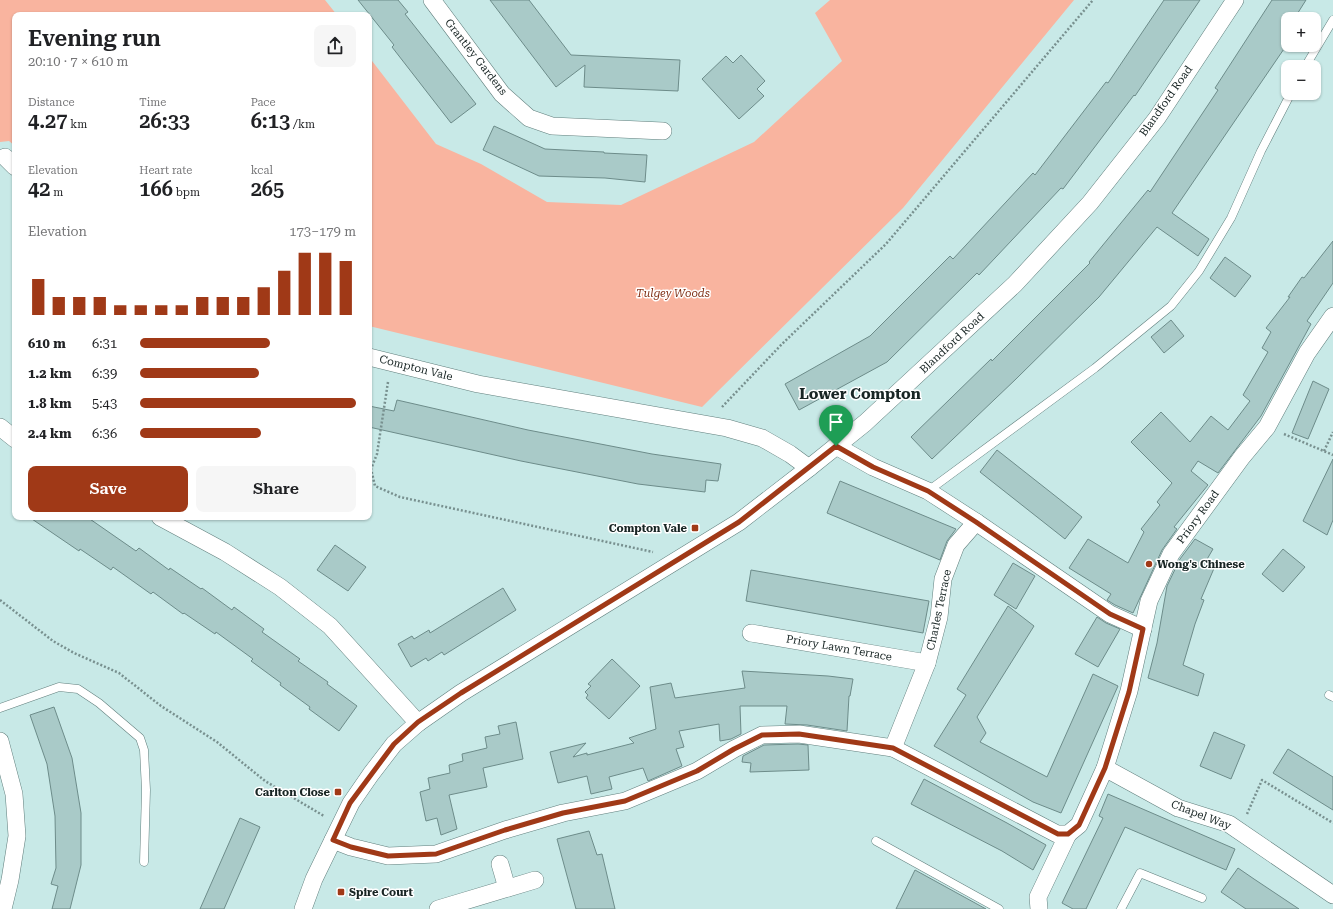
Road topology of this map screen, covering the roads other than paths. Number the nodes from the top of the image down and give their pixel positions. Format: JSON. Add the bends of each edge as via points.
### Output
{"nodes":[{"id":1,"x":432,"y":0,"type":"edge"},
{"id":2,"x":1235,"y":0,"type":"edge"},
{"id":3,"x":1333,"y":20,"type":"edge"},
{"id":4,"x":1309,"y":60,"type":"edge"},
{"id":5,"x":1287,"y":100,"type":"edge"},
{"id":6,"x":663,"y":131,"type":"dead end"},
{"id":7,"x":1333,"y":316,"type":"edge"},
{"id":8,"x":372,"y":358,"type":"edge"},
{"id":9,"x":0,"y":427,"type":"edge"},
{"id":10,"x":12,"y":437,"type":"edge"},
{"id":11,"x":836,"y":446,"type":"junction"},
{"id":12,"x":809,"y":468,"type":"junction"},
{"id":13,"x":928,"y":491,"type":"junction"},
{"id":14,"x":166,"y":520,"type":"edge"},
{"id":15,"x":976,"y":522,"type":"junction"},
{"id":16,"x":1143,"y":629,"type":"junction"},
{"id":17,"x":751,"y":633,"type":"dead end"},
{"id":18,"x":927,"y":663,"type":"junction"},
{"id":19,"x":0,"y":708,"type":"edge"},
{"id":20,"x":418,"y":722,"type":"junction"},
{"id":21,"x":0,"y":741,"type":"edge"},
{"id":22,"x":893,"y":748,"type":"junction"},
{"id":23,"x":1105,"y":768,"type":"junction"},
{"id":24,"x":336,"y":833,"type":"junction"},
{"id":25,"x":1068,"y":834,"type":"junction"},
{"id":26,"x":876,"y":841,"type":"dead end"},
{"id":27,"x":144,"y":862,"type":"dead end"},
{"id":28,"x":500,"y":864,"type":"dead end"},
{"id":29,"x":535,"y":880,"type":"dead end"},
{"id":30,"x":507,"y":888,"type":"junction"},
{"id":31,"x":1333,"y":895,"type":"edge"},
{"id":32,"x":1202,"y":898,"type":"dead end"},
{"id":33,"x":3,"y":909,"type":"edge"},
{"id":34,"x":303,"y":909,"type":"edge"},
{"id":35,"x":438,"y":909,"type":"edge"},
{"id":36,"x":999,"y":909,"type":"edge"},
{"id":37,"x":1039,"y":909,"type":"edge"},
{"id":38,"x":1121,"y":909,"type":"edge"}],
"edges":[{"from":1,"to":6,"type":"street","name":"Grantley Gardens","via":[[502,94],[529,118],[552,126]]},
{"from":2,"to":11,"type":"street","name":"Blandford Road","via":[[1157,118],[1090,203],[1015,284],[865,423]]},
{"from":3,"to":4,"type":"lane"},
{"from":5,"to":13,"type":"lane","via":[[1261,150],[1231,218],[1198,271],[1171,306],[1095,368]]},
{"from":7,"to":16,"type":"street","name":"Priory Road","via":[[1307,353],[1267,427],[1171,554],[1149,601]]},
{"from":8,"to":12,"type":"street","name":"Compton Vale","via":[[478,384],[727,428],[762,438]]},
{"from":9,"to":10,"type":"street"},
{"from":11,"to":12,"type":"street","name":"Blandford Road"},
{"from":11,"to":13,"type":"street","via":[[873,467]]},
{"from":12,"to":20,"type":"street","name":"Blandford Road","via":[[739,522]]},
{"from":13,"to":15,"type":"street"},
{"from":14,"to":20,"type":"street","via":[[225,552],[280,587],[330,626]]},
{"from":15,"to":16,"type":"street","via":[[1110,614]]},
{"from":15,"to":18,"type":"street","name":"Charles Terrace","via":[[956,545],[943,579],[939,618]]},
{"from":16,"to":23,"type":"street","name":"Priory Road","via":[[1129,692]]},
{"from":17,"to":18,"type":"street","name":"Priory Lawn Terrace"},
{"from":18,"to":22,"type":"street","name":"Charles Terrace"},
{"from":19,"to":27,"type":"lane","via":[[59,687],[78,689],[99,703],[140,738],[144,750]]},
{"from":20,"to":24,"type":"street","name":"Blandford Road","via":[[394,744],[380,762],[350,803]]},
{"from":21,"to":33,"type":"street","via":[[14,794],[17,836]]},
{"from":22,"to":24,"type":"street","via":[[799,734],[762,735],[697,771],[625,801],[563,813],[436,854],[388,856],[351,847]]},
{"from":22,"to":25,"type":"street","via":[[1058,834]]},
{"from":23,"to":25,"type":"street","name":"Priory Road","via":[[1079,825]]},
{"from":23,"to":31,"type":"street","name":"Chapel Way","via":[[1178,808],[1229,824]]},
{"from":24,"to":34,"type":"street","name":"Blandford Road"},
{"from":25,"to":37,"type":"street","name":"Priory Road","via":[[1038,897]]},
{"from":26,"to":36,"type":"lane"},
{"from":28,"to":30,"type":"street"},
{"from":29,"to":30,"type":"street"},
{"from":30,"to":35,"type":"street"},
{"from":32,"to":38,"type":"lane","via":[[1140,873]]}]}
